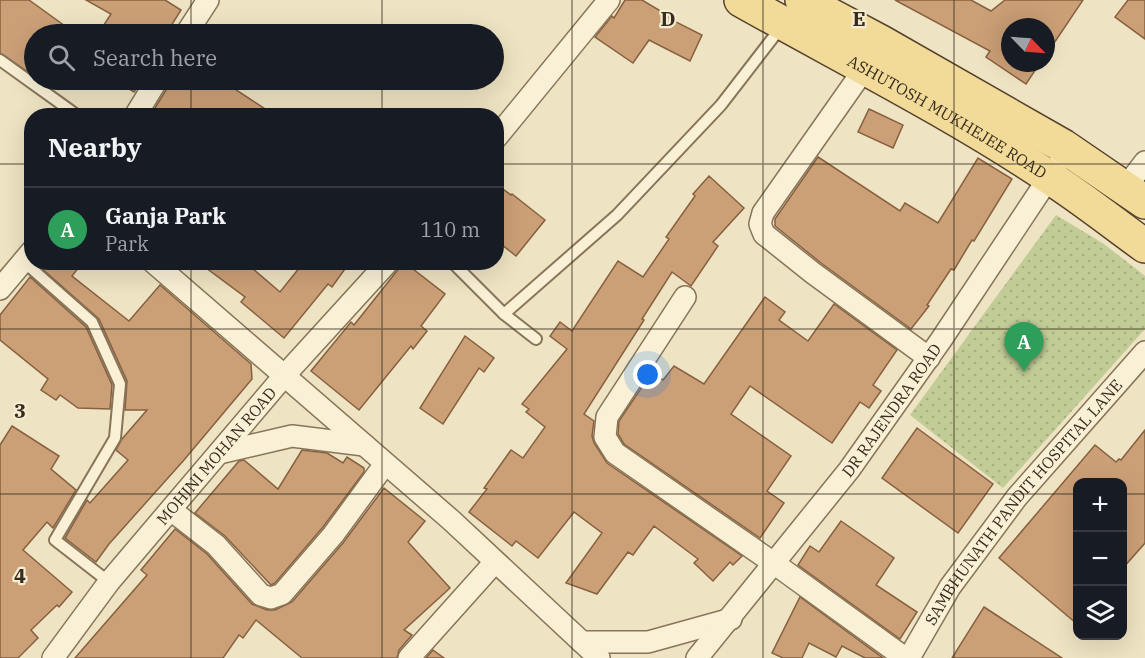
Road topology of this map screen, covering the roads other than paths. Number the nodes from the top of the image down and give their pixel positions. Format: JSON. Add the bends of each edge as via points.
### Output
{"nodes":[{"id":1,"x":609,"y":0,"type":"edge"},
{"id":2,"x":741,"y":0,"type":"edge"},
{"id":3,"x":205,"y":1,"type":"edge"},
{"id":4,"x":840,"y":9,"type":"edge"},
{"id":5,"x":792,"y":12,"type":"edge"},
{"id":6,"x":192,"y":24,"type":"edge"},
{"id":7,"x":0,"y":60,"type":"edge"},
{"id":8,"x":866,"y":68,"type":"junction"},
{"id":9,"x":24,"y":77,"type":"edge"},
{"id":10,"x":42,"y":90,"type":"edge"},
{"id":11,"x":151,"y":90,"type":"edge"},
{"id":12,"x":67,"y":108,"type":"edge"},
{"id":13,"x":140,"y":108,"type":"edge"},
{"id":14,"x":504,"y":128,"type":"edge"},
{"id":15,"x":1067,"y":148,"type":"junction"},
{"id":16,"x":1145,"y":162,"type":"edge"},
{"id":17,"x":1050,"y":177,"type":"junction"},
{"id":18,"x":1135,"y":195,"type":"edge"},
{"id":19,"x":1145,"y":246,"type":"edge"},
{"id":20,"x":24,"y":260,"type":"edge"},
{"id":21,"x":41,"y":270,"type":"edge"},
{"id":22,"x":162,"y":270,"type":"edge"},
{"id":23,"x":381,"y":270,"type":"edge"},
{"id":24,"x":460,"y":270,"type":"edge"},
{"id":25,"x":0,"y":289,"type":"edge"},
{"id":26,"x":685,"y":297,"type":"dead end"},
{"id":27,"x":504,"y":314,"type":"junction"},
{"id":28,"x":536,"y":339,"type":"dead end"},
{"id":29,"x":1145,"y":352,"type":"edge"},
{"id":30,"x":929,"y":358,"type":"junction"},
{"id":31,"x":284,"y":376,"type":"junction"},
{"id":32,"x":364,"y":445,"type":"junction"},
{"id":33,"x":219,"y":453,"type":"junction"},
{"id":34,"x":385,"y":464,"type":"junction"},
{"id":35,"x":171,"y":510,"type":"junction"},
{"id":36,"x":495,"y":561,"type":"junction"},
{"id":37,"x":775,"y":564,"type":"junction"},
{"id":38,"x":109,"y":582,"type":"junction"},
{"id":39,"x":731,"y":619,"type":"junction"},
{"id":40,"x":582,"y":642,"type":"junction"},
{"id":41,"x":53,"y":658,"type":"edge"},
{"id":42,"x":409,"y":658,"type":"edge"},
{"id":43,"x":599,"y":658,"type":"edge"},
{"id":44,"x":698,"y":658,"type":"edge"},
{"id":45,"x":907,"y":658,"type":"edge"}],
"edges":[{"from":1,"to":14,"type":"street"},
{"from":2,"to":5,"type":"main road","name":"ASHUTOSH MUKHEJEE ROAD"},
{"from":3,"to":6,"type":"street"},
{"from":4,"to":5,"type":"main road","name":"ASHUTOSH MUKHEJEE ROAD"},
{"from":4,"to":15,"type":"main road","name":"ASHUTOSH MUKHEJEE ROAD","via":[[891,47]]},
{"from":5,"to":8,"type":"main road","name":"ASHUTOSH MUKHEJEE ROAD"},
{"from":5,"to":27,"type":"lane","via":[[721,105],[618,215]]},
{"from":7,"to":9,"type":"lane"},
{"from":8,"to":17,"type":"main road","name":"ASHUTOSH MUKHEJEE ROAD"},
{"from":8,"to":30,"type":"street","via":[[763,213],[760,224],[764,234]]},
{"from":10,"to":12,"type":"lane"},
{"from":11,"to":13,"type":"street"},
{"from":15,"to":17,"type":"street","name":"DR RAJENDRA ROAD"},
{"from":15,"to":18,"type":"main road","name":"ASHUTOSH MUKHEJEE ROAD"},
{"from":16,"to":18,"type":"street"},
{"from":17,"to":19,"type":"main road","name":"ASHUTOSH MUKHEJEE ROAD"},
{"from":17,"to":30,"type":"street","name":"DR RAJENDRA ROAD"},
{"from":20,"to":25,"type":"street"},
{"from":21,"to":38,"type":"lane","via":[[92,322],[120,384],[115,438],[55,540]]},
{"from":22,"to":31,"type":"street"},
{"from":23,"to":31,"type":"street","name":"MOHINI MOHAN ROAD"},
{"from":24,"to":27,"type":"lane"},
{"from":26,"to":37,"type":"street","via":[[607,417],[605,437],[615,453]]},
{"from":27,"to":28,"type":"lane"},
{"from":29,"to":45,"type":"street","name":"SAMBHUNATH PANDIT HOSPITAL LANE","via":[[1017,497],[950,587]]},
{"from":30,"to":37,"type":"street","name":"DR RAJENDRA ROAD"},
{"from":31,"to":32,"type":"street"},
{"from":31,"to":33,"type":"street","name":"MOHINI MOHAN ROAD"},
{"from":32,"to":33,"type":"street","via":[[292,436]]},
{"from":32,"to":34,"type":"street"},
{"from":33,"to":35,"type":"street","name":"MOHINI MOHAN ROAD"},
{"from":34,"to":35,"type":"street","via":[[333,535],[282,594],[271,598],[261,596],[216,545]]},
{"from":34,"to":36,"type":"street"},
{"from":35,"to":38,"type":"street","name":"MOHINI MOHAN ROAD"},
{"from":36,"to":40,"type":"street"},
{"from":36,"to":42,"type":"street"},
{"from":37,"to":39,"type":"street","name":"DR RAJENDRA ROAD"},
{"from":37,"to":45,"type":"street"},
{"from":38,"to":41,"type":"street","name":"MOHINI MOHAN ROAD"},
{"from":39,"to":40,"type":"street","via":[[648,642]]},
{"from":39,"to":44,"type":"street","name":"DR RAJENDRA ROAD"},
{"from":40,"to":43,"type":"street"}]}
